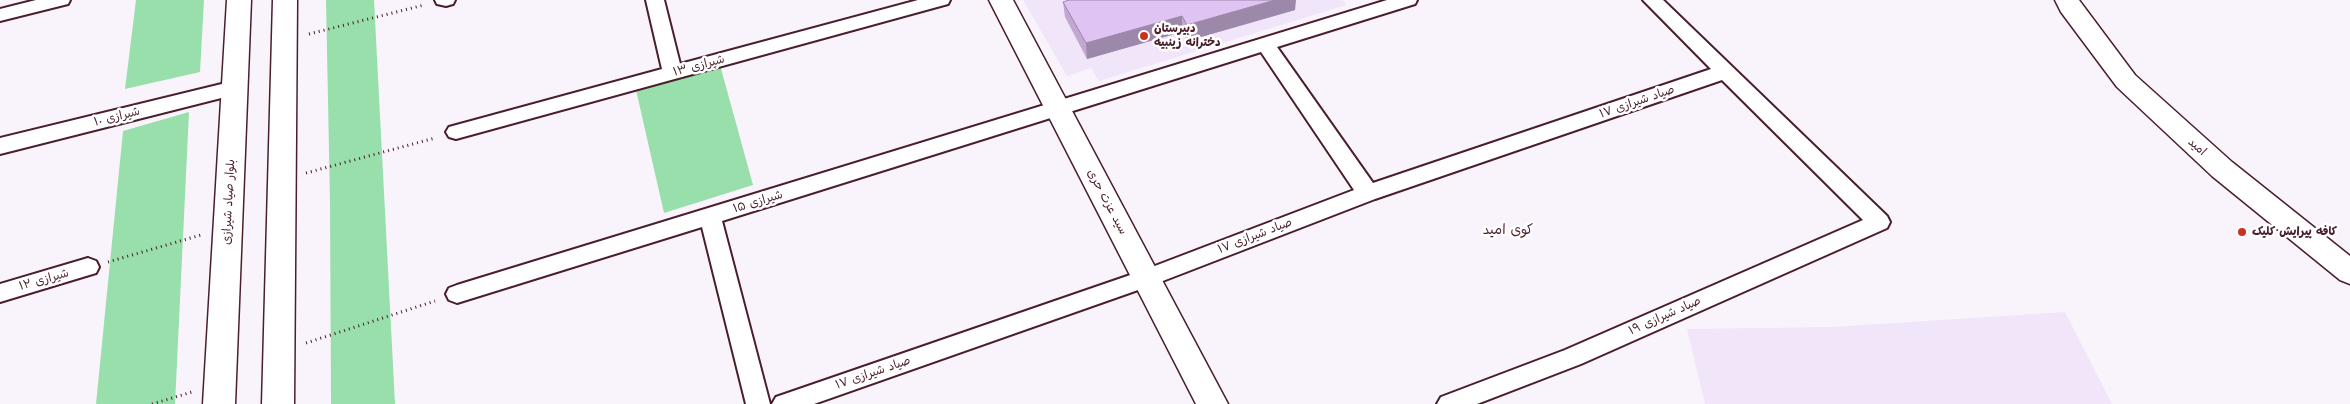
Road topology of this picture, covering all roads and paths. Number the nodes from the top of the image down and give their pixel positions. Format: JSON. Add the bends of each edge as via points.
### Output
{"nodes":[{"id":1,"x":61,"y":0,"type":"edge"},
{"id":2,"x":239,"y":0,"type":"edge"},
{"id":3,"x":285,"y":0,"type":"edge"},
{"id":4,"x":445,"y":0,"type":"edge"},
{"id":5,"x":655,"y":0,"type":"edge"},
{"id":6,"x":941,"y":0,"type":"edge"},
{"id":7,"x":1001,"y":0,"type":"edge"},
{"id":8,"x":1408,"y":0,"type":"edge"},
{"id":9,"x":1652,"y":0,"type":"edge"},
{"id":10,"x":2067,"y":0,"type":"edge"},
{"id":11,"x":0,"y":15,"type":"edge"},
{"id":12,"x":284,"y":40,"type":"junction"},
{"id":13,"x":1266,"y":45,"type":"junction"},
{"id":14,"x":1726,"y":72,"type":"junction"},
{"id":15,"x":673,"y":73,"type":"junction"},
{"id":16,"x":234,"y":88,"type":"junction"},
{"id":17,"x":1058,"y":110,"type":"junction"},
{"id":18,"x":456,"y":132,"type":"joint"},
{"id":19,"x":0,"y":146,"type":"edge"},
{"id":20,"x":282,"y":180,"type":"junction"},
{"id":21,"x":1368,"y":193,"type":"junction"},
{"id":22,"x":710,"y":216,"type":"junction"},
{"id":23,"x":228,"y":228,"type":"junction"},
{"id":24,"x":88,"y":267,"type":"joint"},
{"id":25,"x":2350,"y":272,"type":"edge"},
{"id":26,"x":1147,"y":278,"type":"junction"},
{"id":27,"x":0,"y":293,"type":"edge"},
{"id":28,"x":457,"y":294,"type":"joint"},
{"id":29,"x":279,"y":351,"type":"junction"},
{"id":30,"x":219,"y":394,"type":"edge"},
{"id":31,"x":152,"y":404,"type":"edge"},
{"id":32,"x":278,"y":404,"type":"edge"},
{"id":33,"x":758,"y":404,"type":"edge"},
{"id":34,"x":784,"y":404,"type":"edge"},
{"id":35,"x":1212,"y":404,"type":"edge"},
{"id":36,"x":1449,"y":404,"type":"edge"}],
"edges":[{"from":1,"to":11,"type":"street"},
{"from":2,"to":16,"type":"main road","name":"بلوار صیاد شیرازی"},
{"from":3,"to":12,"type":"main road"},
{"from":4,"to":12,"type":"path"},
{"from":5,"to":15,"type":"street"},
{"from":6,"to":15,"type":"street","name":"شیرازی ۱۳"},
{"from":7,"to":17,"type":"main road","name":"سید عزت حری"},
{"from":8,"to":13,"type":"street","name":"شیرازی ۱۵"},
{"from":9,"to":14,"type":"street"},
{"from":10,"to":25,"type":"main road","name":"امید","via":[[2126,81],[2222,169]]},
{"from":12,"to":20,"type":"main road"},
{"from":13,"to":17,"type":"street","name":"شیرازی ۱۵"},
{"from":13,"to":21,"type":"street"},
{"from":14,"to":21,"type":"street","name":"صیاد شیرازی ۱۷"},
{"from":14,"to":36,"type":"street","name":"صیاد شیرازی ۱۹","via":[[1878,222],[1573,357]]},
{"from":15,"to":18,"type":"street","name":"شیرازی ۱۳"},
{"from":16,"to":19,"type":"street","name":"شیرازی ۱۰"},
{"from":16,"to":23,"type":"main road","name":"بلوار صیاد شیرازی"},
{"from":17,"to":22,"type":"street","name":"شیرازی ۱۵"},
{"from":17,"to":26,"type":"main road","name":"سید عزت حری"},
{"from":18,"to":20,"type":"path"},
{"from":20,"to":29,"type":"main road"},
{"from":21,"to":26,"type":"street","name":"صیاد شیرازی ۱۷"},
{"from":22,"to":28,"type":"street","name":"شیرازی ۱۵"},
{"from":22,"to":33,"type":"street"},
{"from":23,"to":24,"type":"path"},
{"from":23,"to":30,"type":"main road","name":"بلوار صیاد شیرازی"},
{"from":24,"to":27,"type":"street","name":"شیرازی ۱۲"},
{"from":26,"to":34,"type":"street","name":"صیاد شیرازی ۱۷"},
{"from":26,"to":35,"type":"main road","name":"سید عزت حری"},
{"from":28,"to":29,"type":"path"},
{"from":29,"to":32,"type":"main road"},
{"from":30,"to":31,"type":"path"}]}
